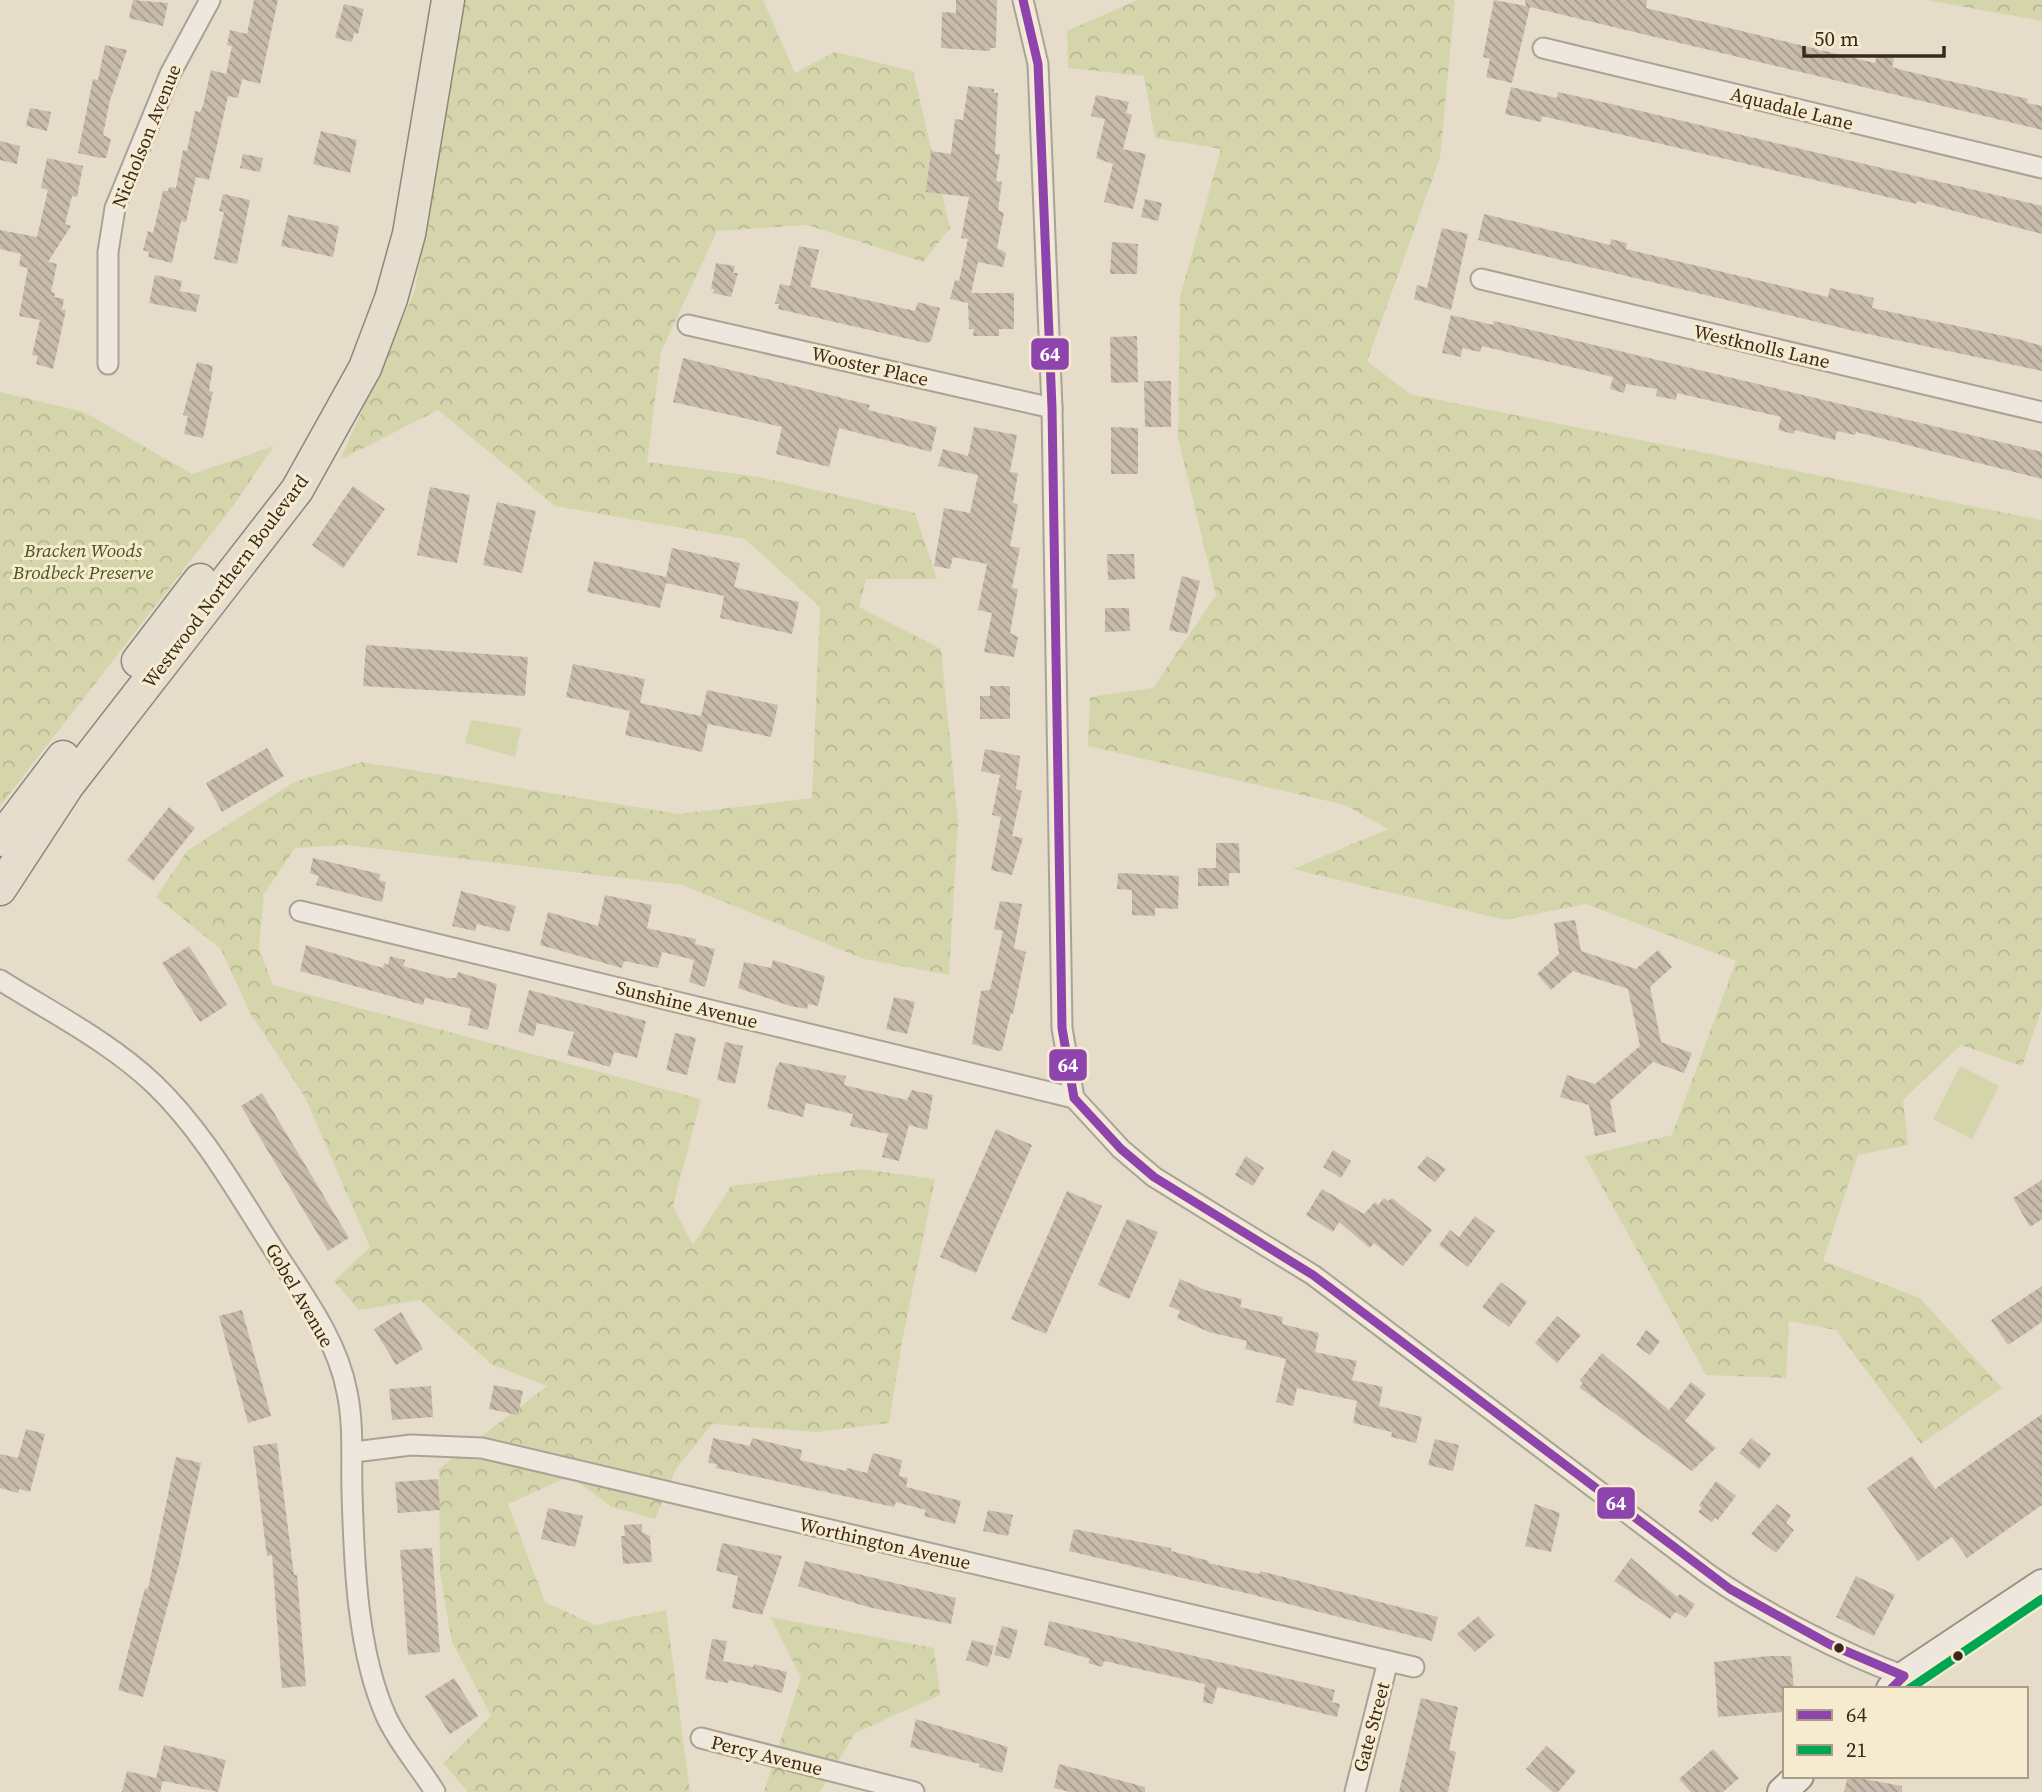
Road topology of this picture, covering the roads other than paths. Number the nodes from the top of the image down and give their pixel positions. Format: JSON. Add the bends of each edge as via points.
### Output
{"nodes":[{"id":1,"x":210,"y":0,"type":"edge"},
{"id":2,"x":426,"y":0,"type":"edge"},
{"id":3,"x":448,"y":0,"type":"edge"},
{"id":4,"x":1023,"y":0,"type":"edge"},
{"id":5,"x":1542,"y":48,"type":"dead end"},
{"id":6,"x":2042,"y":168,"type":"edge"},
{"id":7,"x":1481,"y":279,"type":"dead end"},
{"id":8,"x":688,"y":325,"type":"dead end"},
{"id":9,"x":108,"y":365,"type":"dead end"},
{"id":10,"x":1052,"y":408,"type":"junction"},
{"id":11,"x":2042,"y":412,"type":"edge"},
{"id":12,"x":0,"y":840,"type":"edge"},
{"id":13,"x":0,"y":889,"type":"edge"},
{"id":14,"x":300,"y":911,"type":"dead end"},
{"id":15,"x":0,"y":980,"type":"edge"},
{"id":16,"x":1074,"y":1098,"type":"junction"},
{"id":17,"x":354,"y":1451,"type":"junction"},
{"id":18,"x":2042,"y":1584,"type":"edge"},
{"id":19,"x":1388,"y":1661,"type":"junction"},
{"id":20,"x":1414,"y":1667,"type":"dead end"},
{"id":21,"x":1898,"y":1682,"type":"edge"},
{"id":22,"x":701,"y":1738,"type":"dead end"},
{"id":23,"x":1797,"y":1778,"type":"edge"},
{"id":24,"x":435,"y":1792,"type":"edge"},
{"id":25,"x":914,"y":1792,"type":"edge"},
{"id":26,"x":1355,"y":1792,"type":"edge"},
{"id":27,"x":1782,"y":1792,"type":"edge"}],
"edges":[{"from":1,"to":9,"type":"street","name":"Nicholson Avenue","via":[[170,74],[115,208],[108,252]]},
{"from":2,"to":12,"type":"main road","name":"Westwood Northern Boulevard","via":[[386,248],[324,407],[281,476]]},
{"from":3,"to":13,"type":"main road","name":"Westwood Northern Boulevard","via":[[409,234],[365,368],[297,490],[68,785]]},
{"from":4,"to":10,"type":"street","via":[[1038,64]]},
{"from":5,"to":6,"type":"street","name":"Aquadale Lane"},
{"from":7,"to":11,"type":"street","name":"Westknolls Lane"},
{"from":8,"to":10,"type":"street","name":"Wooster Place"},
{"from":10,"to":16,"type":"street","via":[[1062,1028]]},
{"from":14,"to":16,"type":"street","name":"Sunshine Avenue"},
{"from":15,"to":17,"type":"street","name":"Gobel Avenue","via":[[127,1062],[152,1082],[204,1140],[315,1313],[333,1350],[347,1390]]},
{"from":16,"to":21,"type":"street","via":[[1154,1177],[1312,1275],[1730,1590]]},
{"from":17,"to":19,"type":"street","name":"Worthington Avenue","via":[[411,1445],[482,1448]]},
{"from":17,"to":24,"type":"street","name":"Gobel Avenue","via":[[352,1491],[362,1634],[387,1717]]},
{"from":18,"to":21,"type":"main road"},
{"from":19,"to":20,"type":"street","name":"Worthington Avenue"},
{"from":19,"to":26,"type":"street","name":"Gate Street"},
{"from":22,"to":25,"type":"street","name":"Percy Avenue"},
{"from":23,"to":27,"type":"main road"}]}
